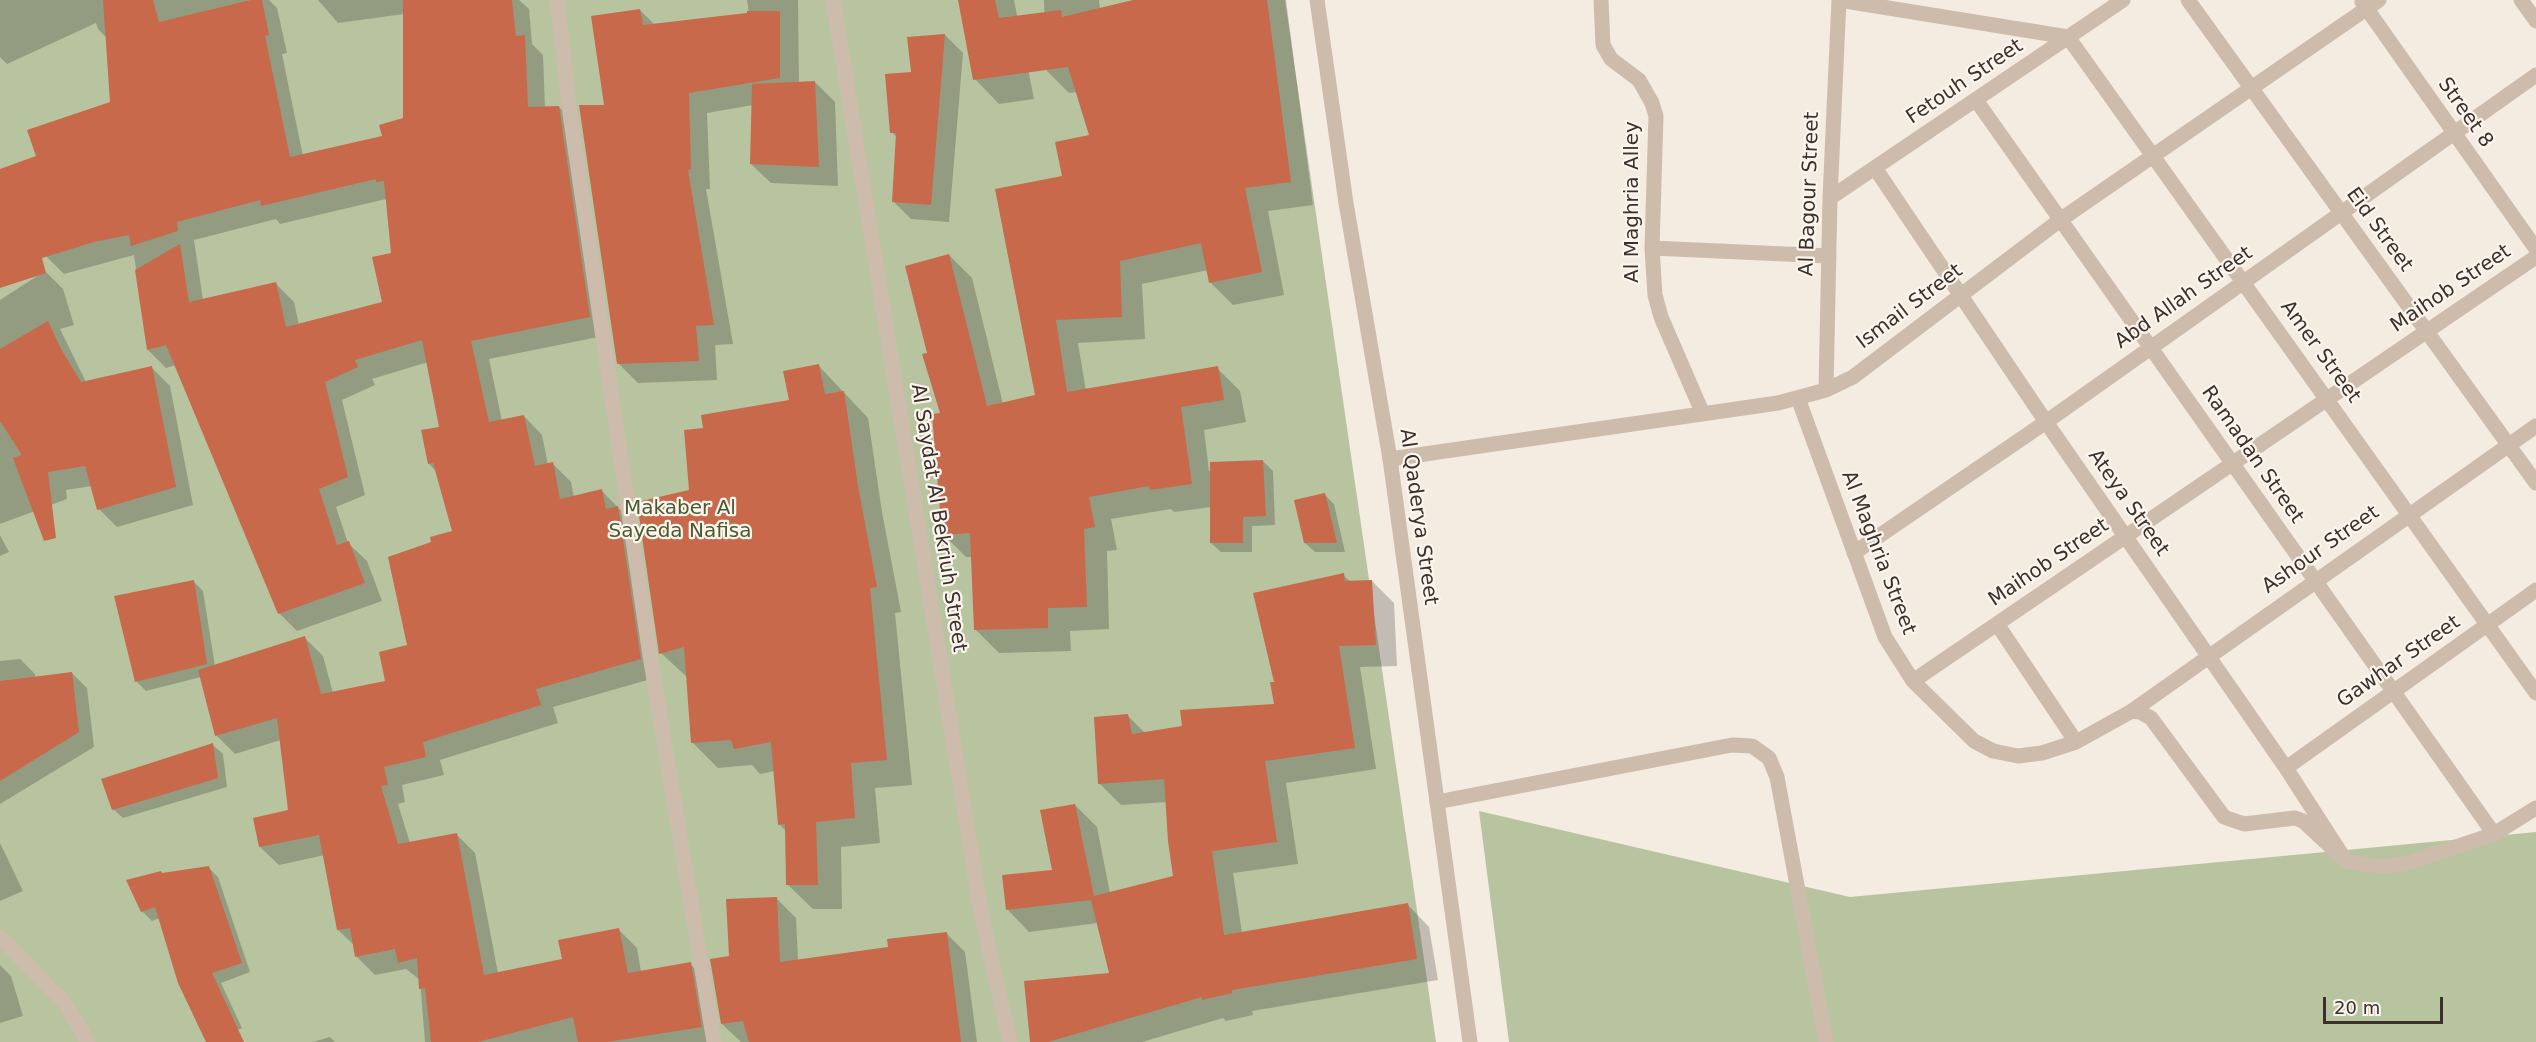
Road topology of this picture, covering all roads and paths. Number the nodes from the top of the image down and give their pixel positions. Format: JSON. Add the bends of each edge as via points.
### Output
{"nodes":[{"id":1,"x":557,"y":0,"type":"edge"},
{"id":2,"x":833,"y":0,"type":"edge"},
{"id":3,"x":1317,"y":0,"type":"edge"},
{"id":4,"x":1601,"y":0,"type":"edge"},
{"id":5,"x":1839,"y":0,"type":"edge"},
{"id":6,"x":2123,"y":0,"type":"edge"},
{"id":7,"x":2188,"y":0,"type":"edge"},
{"id":8,"x":2521,"y":0,"type":"edge"},
{"id":9,"x":2369,"y":3,"type":"edge"},
{"id":10,"x":2536,"y":21,"type":"edge"},
{"id":11,"x":2068,"y":37,"type":"junction"},
{"id":12,"x":2536,"y":75,"type":"edge"},
{"id":13,"x":2251,"y":89,"type":"junction"},
{"id":14,"x":1976,"y":100,"type":"junction"},
{"id":15,"x":2454,"y":132,"type":"junction"},
{"id":16,"x":2154,"y":156,"type":"junction"},
{"id":17,"x":1875,"y":168,"type":"junction"},
{"id":18,"x":1830,"y":198,"type":"junction"},
{"id":19,"x":2341,"y":213,"type":"junction"},
{"id":20,"x":2060,"y":220,"type":"junction"},
{"id":21,"x":1652,"y":248,"type":"junction"},
{"id":22,"x":2536,"y":249,"type":"edge"},
{"id":23,"x":1828,"y":256,"type":"junction"},
{"id":24,"x":2536,"y":257,"type":"edge"},
{"id":25,"x":2244,"y":282,"type":"junction"},
{"id":26,"x":1961,"y":296,"type":"junction"},
{"id":27,"x":2426,"y":331,"type":"junction"},
{"id":28,"x":2151,"y":348,"type":"junction"},
{"id":29,"x":1826,"y":390,"type":"junction"},
{"id":30,"x":1798,"y":398,"type":"junction"},
{"id":31,"x":2328,"y":398,"type":"junction"},
{"id":32,"x":1703,"y":414,"type":"junction"},
{"id":33,"x":2046,"y":422,"type":"junction"},
{"id":34,"x":2536,"y":426,"type":"edge"},
{"id":35,"x":2508,"y":445,"type":"junction"},
{"id":36,"x":1390,"y":459,"type":"junction"},
{"id":37,"x":2232,"y":463,"type":"junction"},
{"id":38,"x":2536,"y":483,"type":"edge"},
{"id":39,"x":2410,"y":514,"type":"junction"},
{"id":40,"x":2126,"y":536,"type":"junction"},
{"id":41,"x":1854,"y":553,"type":"junction"},
{"id":42,"x":2315,"y":580,"type":"junction"},
{"id":43,"x":2536,"y":590,"type":"edge"},
{"id":44,"x":1997,"y":624,"type":"junction"},
{"id":45,"x":2488,"y":624,"type":"junction"},
{"id":46,"x":2208,"y":655,"type":"junction"},
{"id":47,"x":1913,"y":681,"type":"junction"},
{"id":48,"x":2393,"y":692,"type":"junction"},
{"id":49,"x":2536,"y":693,"type":"edge"},
{"id":50,"x":2132,"y":711,"type":"junction"},
{"id":51,"x":2076,"y":742,"type":"junction"},
{"id":52,"x":2286,"y":768,"type":"junction"},
{"id":53,"x":1437,"y":802,"type":"junction"},
{"id":54,"x":2536,"y":808,"type":"edge"},
{"id":55,"x":2494,"y":834,"type":"junction"},
{"id":56,"x":2346,"y":861,"type":"junction"},
{"id":57,"x":0,"y":936,"type":"edge"},
{"id":58,"x":87,"y":1042,"type":"edge"},
{"id":59,"x":714,"y":1042,"type":"edge"},
{"id":60,"x":1010,"y":1042,"type":"edge"},
{"id":61,"x":1470,"y":1042,"type":"edge"},
{"id":62,"x":1826,"y":1042,"type":"edge"}],
"edges":[{"from":1,"to":59,"type":"street","via":[[570,114],[645,621]]},
{"from":2,"to":60,"type":"street","name":"Al Saydat Al Bekriuh Street","via":[[981,913]]},
{"from":3,"to":36,"type":"street","name":"Al Qaderya Street","via":[[1346,203]]},
{"from":4,"to":21,"type":"street","name":"Al Maghria Alley","via":[[1606,52],[1639,80],[1656,116]]},
{"from":5,"to":11,"type":"street"},
{"from":5,"to":18,"type":"street","name":"Al Bagour Street"},
{"from":6,"to":11,"type":"street","name":"Fetouh Street"},
{"from":7,"to":13,"type":"street","name":"Eid Street"},
{"from":8,"to":10,"type":"street"},
{"from":9,"to":13,"type":"street","name":"Ismail Street"},
{"from":9,"to":15,"type":"street","name":"Street 8"},
{"from":11,"to":14,"type":"street","name":"Fetouh Street"},
{"from":11,"to":16,"type":"street","name":"Amer Street"},
{"from":12,"to":15,"type":"street","name":"Abd Allah Street"},
{"from":13,"to":16,"type":"street","name":"Ismail Street"},
{"from":13,"to":19,"type":"street","name":"Eid Street"},
{"from":14,"to":17,"type":"street","name":"Fetouh Street"},
{"from":14,"to":20,"type":"street","name":"Ramadan Street"},
{"from":15,"to":19,"type":"street","name":"Abd Allah Street"},
{"from":15,"to":22,"type":"street","name":"Street 8"},
{"from":16,"to":20,"type":"street","name":"Ismail Street"},
{"from":16,"to":25,"type":"street","name":"Amer Street"},
{"from":17,"to":18,"type":"street","name":"Fetouh Street"},
{"from":17,"to":26,"type":"street","name":"Ateya Street"},
{"from":18,"to":23,"type":"street","name":"Al Bagour Street"},
{"from":19,"to":25,"type":"street","name":"Abd Allah Street"},
{"from":19,"to":27,"type":"street","name":"Eid Street"},
{"from":20,"to":26,"type":"street","name":"Ismail Street"},
{"from":20,"to":28,"type":"street","name":"Ramadan Street"},
{"from":21,"to":23,"type":"street"},
{"from":21,"to":32,"type":"street","name":"Al Maghria Alley","via":[[1655,296],[1661,317]]},
{"from":23,"to":29,"type":"street","name":"Al Bagour Street"},
{"from":24,"to":27,"type":"street","name":"Maihob Street"},
{"from":25,"to":28,"type":"street","name":"Abd Allah Street"},
{"from":25,"to":31,"type":"street","name":"Amer Street"},
{"from":26,"to":29,"type":"street","name":"Ismail Street","via":[[1853,377]]},
{"from":26,"to":33,"type":"street","name":"Ateya Street"},
{"from":27,"to":31,"type":"street","name":"Maihob Street"},
{"from":27,"to":35,"type":"street","name":"Eid Street"},
{"from":28,"to":33,"type":"street","name":"Abd Allah Street"},
{"from":28,"to":37,"type":"street","name":"Ramadan Street"},
{"from":29,"to":30,"type":"street","name":"Ismail Street"},
{"from":30,"to":32,"type":"street","name":"Ismail Street"},
{"from":30,"to":41,"type":"street","name":"Al Maghria Street"},
{"from":31,"to":37,"type":"street","name":"Maihob Street"},
{"from":31,"to":39,"type":"street","name":"Amer Street"},
{"from":32,"to":36,"type":"street","name":"Ismail Street"},
{"from":33,"to":40,"type":"street","name":"Ateya Street"},
{"from":33,"to":41,"type":"street","name":"Abd Allah Street"},
{"from":34,"to":35,"type":"street","name":"Ashour Street"},
{"from":35,"to":38,"type":"street","name":"Eid Street"},
{"from":35,"to":39,"type":"street","name":"Ashour Street"},
{"from":36,"to":53,"type":"street","name":"Al Qaderya Street"},
{"from":37,"to":40,"type":"street","name":"Maihob Street"},
{"from":37,"to":42,"type":"street","name":"Ramadan Street"},
{"from":39,"to":42,"type":"street","name":"Ashour Street"},
{"from":39,"to":45,"type":"street","name":"Amer Street"},
{"from":40,"to":44,"type":"street","name":"Maihob Street"},
{"from":40,"to":46,"type":"street","name":"Ateya Street"},
{"from":41,"to":47,"type":"street","name":"Al Maghria Street","via":[[1884,637]]},
{"from":42,"to":46,"type":"street","name":"Ashour Street"},
{"from":42,"to":48,"type":"street","name":"Ramadan Street"},
{"from":43,"to":45,"type":"street","name":"Gawhar Street"},
{"from":44,"to":47,"type":"street","name":"Maihob Street"},
{"from":44,"to":51,"type":"street"},
{"from":45,"to":48,"type":"street","name":"Gawhar Street"},
{"from":45,"to":49,"type":"street","name":"Amer Street"},
{"from":46,"to":50,"type":"street","name":"Ashour Street"},
{"from":46,"to":52,"type":"street","name":"Ateya Street"},
{"from":47,"to":51,"type":"street","name":"Al Maghria Street","via":[[1974,741],[1993,751],[2018,756]]},
{"from":48,"to":52,"type":"street","name":"Gawhar Street"},
{"from":48,"to":55,"type":"street","name":"Ramadan Street"},
{"from":50,"to":51,"type":"street","name":"Al Maghria Street"},
{"from":50,"to":56,"type":"street","via":[[2151,718],[2224,817],[2244,824],[2295,818]]},
{"from":52,"to":56,"type":"street","name":"Ateya Street"},
{"from":53,"to":61,"type":"street","name":"Al Qaderya Street"},
{"from":53,"to":62,"type":"street","via":[[1732,745],[1752,746],[1769,758],[1777,777]]},
{"from":54,"to":55,"type":"street"},
{"from":55,"to":56,"type":"street","via":[[2408,863],[2387,866]]},
{"from":57,"to":58,"type":"street","via":[[65,1003]]}]}
